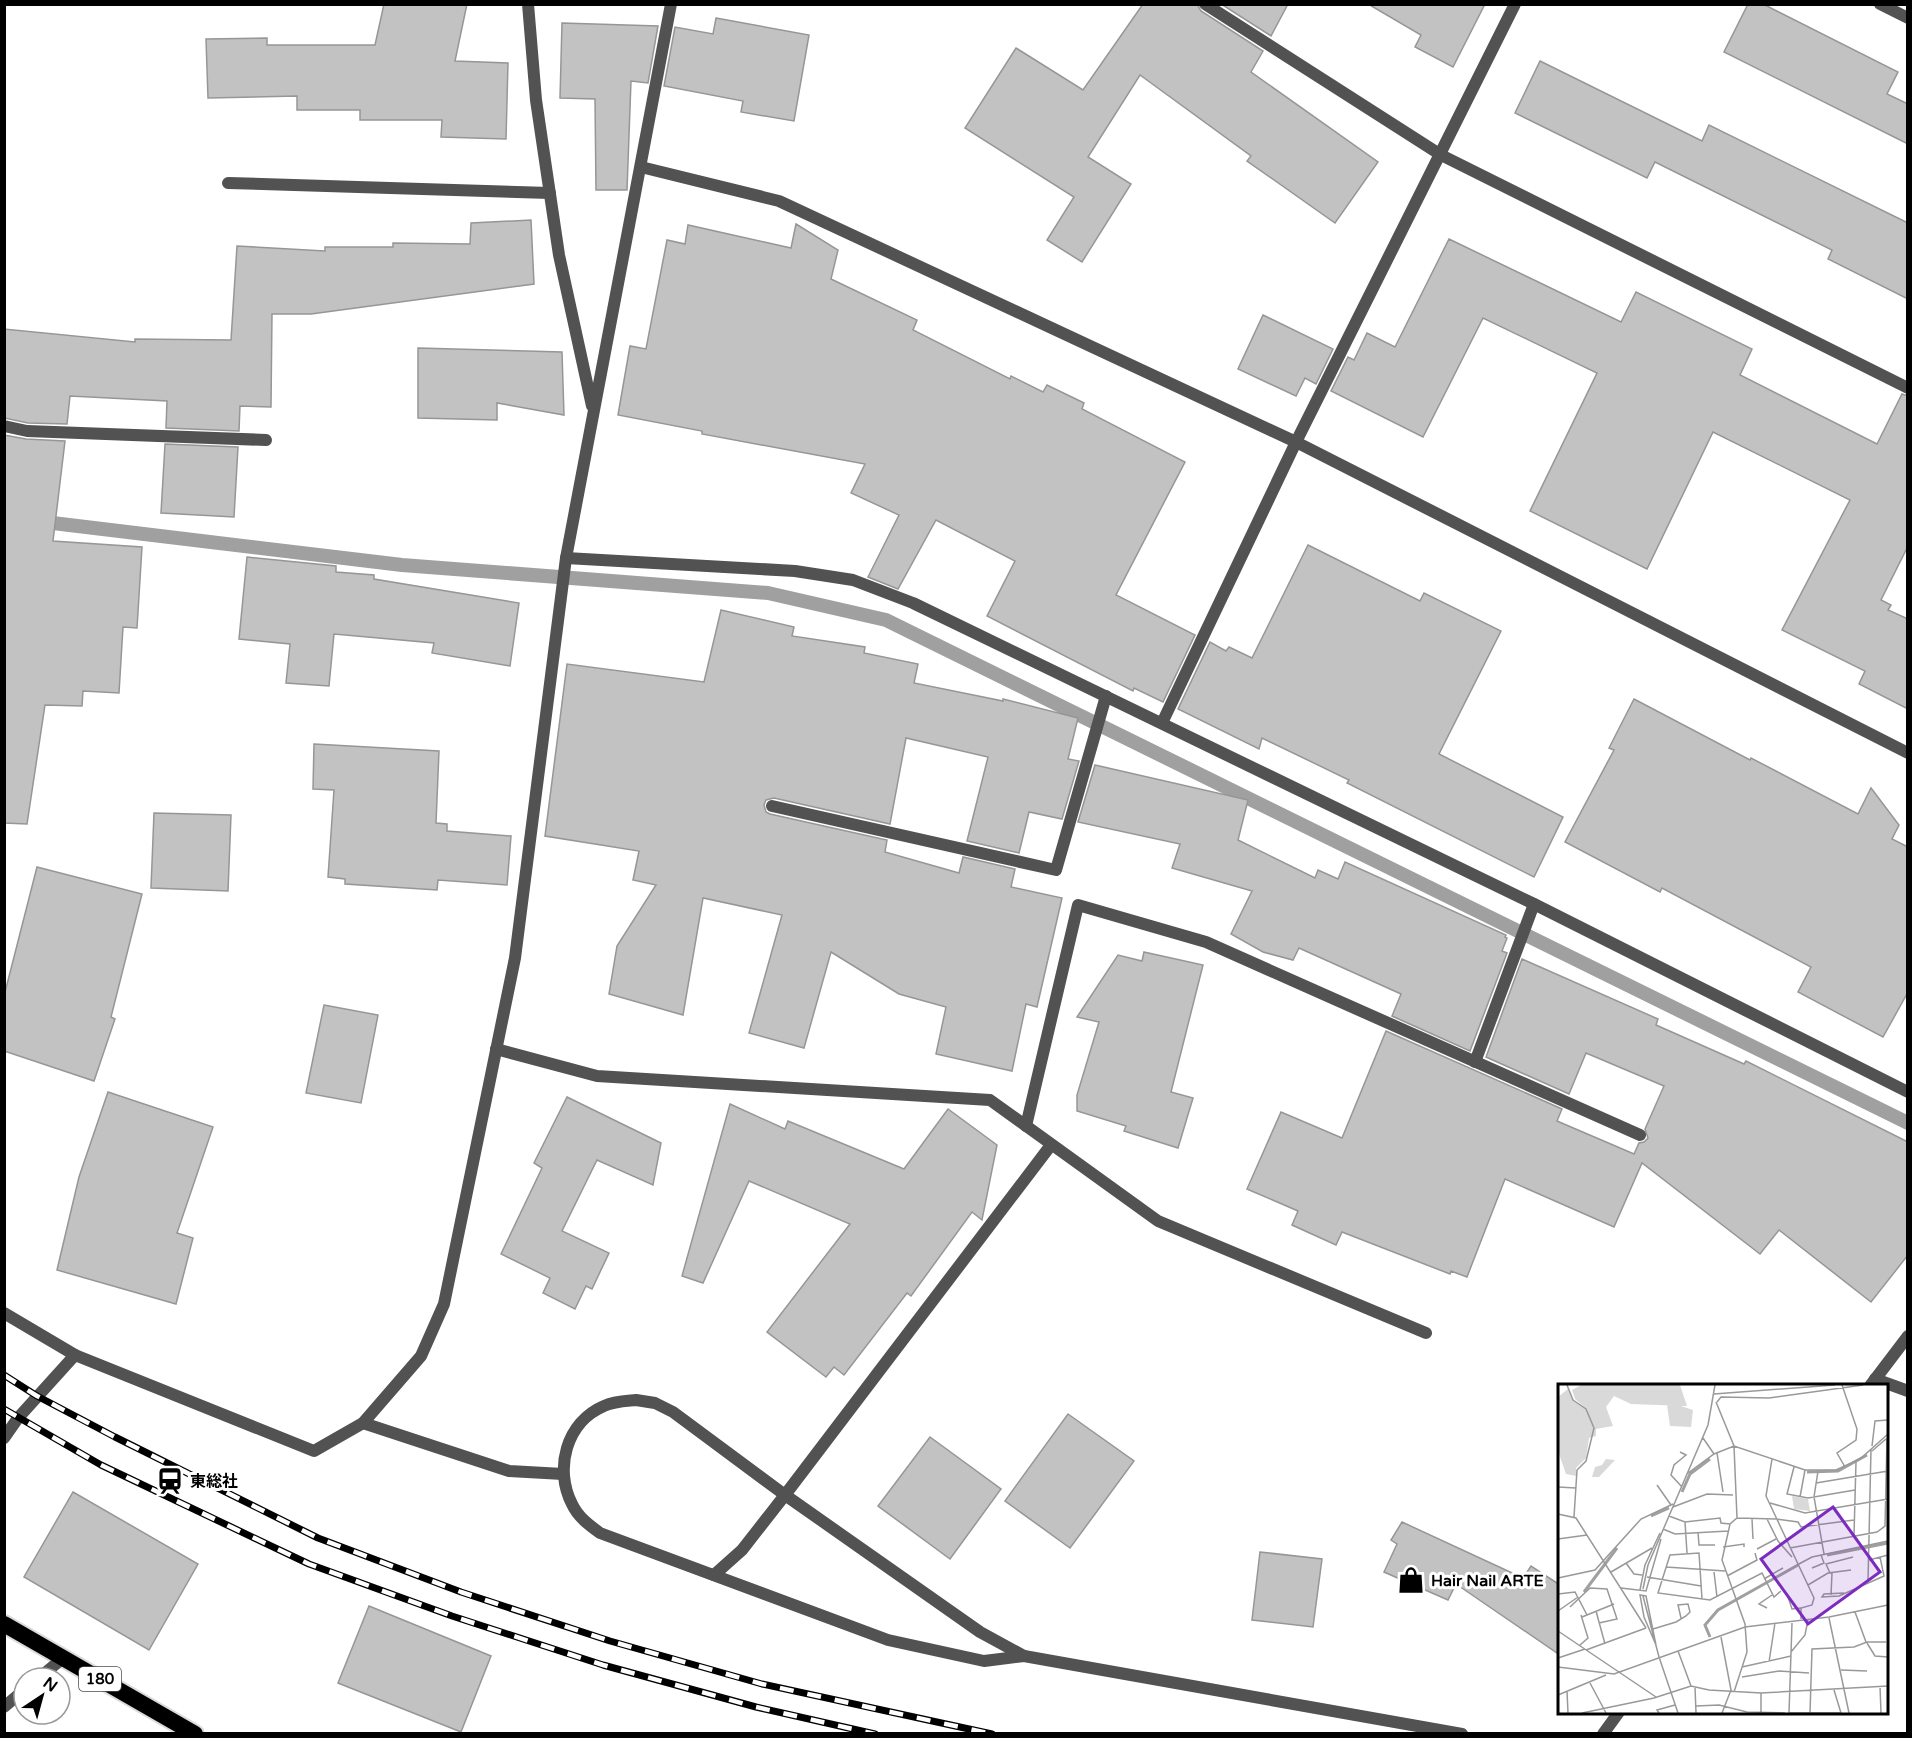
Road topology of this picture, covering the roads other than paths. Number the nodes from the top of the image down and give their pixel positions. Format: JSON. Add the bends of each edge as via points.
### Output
{"nodes":[{"id":1,"x":528,"y":4,"type":"edge"},
{"id":2,"x":671,"y":4,"type":"edge"},
{"id":3,"x":1205,"y":4,"type":"edge"},
{"id":4,"x":1515,"y":4,"type":"edge"},
{"id":5,"x":1880,"y":4,"type":"edge"},
{"id":6,"x":1908,"y":18,"type":"edge"},
{"id":7,"x":1441,"y":155,"type":"junction"},
{"id":8,"x":640,"y":167,"type":"junction"},
{"id":9,"x":228,"y":183,"type":"dead end"},
{"id":10,"x":550,"y":193,"type":"junction"},
{"id":11,"x":1908,"y":388,"type":"edge"},
{"id":12,"x":594,"y":413,"type":"junction"},
{"id":13,"x":4,"y":426,"type":"edge"},
{"id":14,"x":266,"y":440,"type":"dead end"},
{"id":15,"x":1296,"y":442,"type":"junction"},
{"id":16,"x":565,"y":563,"type":"junction"},
{"id":17,"x":1106,"y":696,"type":"junction"},
{"id":18,"x":1162,"y":723,"type":"junction"},
{"id":19,"x":1908,"y":753,"type":"edge"},
{"id":20,"x":772,"y":806,"type":"dead end"},
{"id":21,"x":1534,"y":904,"type":"junction"},
{"id":22,"x":496,"y":1049,"type":"junction"},
{"id":23,"x":1475,"y":1062,"type":"junction"},
{"id":24,"x":1908,"y":1092,"type":"edge"},
{"id":25,"x":1026,"y":1126,"type":"junction"},
{"id":26,"x":1640,"y":1135,"type":"dead end"},
{"id":27,"x":1051,"y":1145,"type":"junction"},
{"id":28,"x":4,"y":1313,"type":"edge"},
{"id":29,"x":1426,"y":1333,"type":"dead end"},
{"id":30,"x":1908,"y":1336,"type":"edge"},
{"id":31,"x":75,"y":1355,"type":"junction"},
{"id":32,"x":1872,"y":1382,"type":"edge"},
{"id":33,"x":1888,"y":1386,"type":"edge"},
{"id":34,"x":1908,"y":1391,"type":"edge"},
{"id":35,"x":363,"y":1423,"type":"junction"},
{"id":36,"x":4,"y":1438,"type":"edge"},
{"id":37,"x":563,"y":1474,"type":"junction"},
{"id":38,"x":785,"y":1495,"type":"junction"},
{"id":39,"x":714,"y":1575,"type":"junction"},
{"id":40,"x":4,"y":1624,"type":"edge"},
{"id":41,"x":1024,"y":1656,"type":"junction"},
{"id":42,"x":63,"y":1658,"type":"junction"},
{"id":43,"x":53,"y":1666,"type":"edge"},
{"id":44,"x":1618,"y":1714,"type":"edge"},
{"id":45,"x":195,"y":1734,"type":"edge"},
{"id":46,"x":1462,"y":1734,"type":"edge"},
{"id":47,"x":1603,"y":1734,"type":"edge"}],
"edges":[{"from":1,"to":10,"type":"street","via":[[536,100]]},
{"from":2,"to":8,"type":"street"},
{"from":3,"to":7,"type":"street"},
{"from":4,"to":7,"type":"street"},
{"from":5,"to":6,"type":"street"},
{"from":7,"to":11,"type":"street"},
{"from":7,"to":15,"type":"street"},
{"from":8,"to":12,"type":"street"},
{"from":8,"to":15,"type":"street","via":[[779,201]]},
{"from":9,"to":10,"type":"street"},
{"from":10,"to":12,"type":"street","via":[[559,255]]},
{"from":12,"to":16,"type":"street"},
{"from":13,"to":14,"type":"street","via":[[27,431]]},
{"from":15,"to":18,"type":"street"},
{"from":15,"to":19,"type":"street"},
{"from":16,"to":17,"type":"street","via":[[795,571],[853,580],[913,603]]},
{"from":16,"to":22,"type":"street","via":[[515,958]]},
{"from":17,"to":18,"type":"street"},
{"from":17,"to":20,"type":"street","via":[[1056,870]]},
{"from":18,"to":21,"type":"street"},
{"from":21,"to":23,"type":"street"},
{"from":21,"to":24,"type":"street"},
{"from":22,"to":25,"type":"street","via":[[597,1076],[990,1100]]},
{"from":22,"to":35,"type":"street","via":[[444,1304],[421,1356]]},
{"from":23,"to":25,"type":"street","via":[[1206,942],[1078,905]]},
{"from":23,"to":26,"type":"street"},
{"from":25,"to":27,"type":"street"},
{"from":27,"to":29,"type":"street","via":[[1158,1221]]},
{"from":27,"to":38,"type":"street"},
{"from":28,"to":31,"type":"street"},
{"from":30,"to":32,"type":"street"},
{"from":31,"to":35,"type":"street","via":[[315,1450]]},
{"from":31,"to":36,"type":"street"},
{"from":33,"to":34,"type":"street"},
{"from":35,"to":37,"type":"street","via":[[509,1471]]},
{"from":37,"to":38,"type":"street","via":[[569,1439],[580,1424],[604,1406],[636,1400],[655,1403],[673,1412]]},
{"from":37,"to":39,"type":"street","via":[[573,1506],[600,1533]]},
{"from":38,"to":39,"type":"street","via":[[742,1550]]},
{"from":38,"to":41,"type":"street","via":[[980,1632]]},
{"from":39,"to":41,"type":"street","via":[[888,1640],[984,1660]]},
{"from":40,"to":42,"type":"highway","number":"180"},
{"from":41,"to":46,"type":"street"},
{"from":42,"to":43,"type":"street"},
{"from":42,"to":45,"type":"highway","number":"180"},
{"from":44,"to":47,"type":"street"}]}
